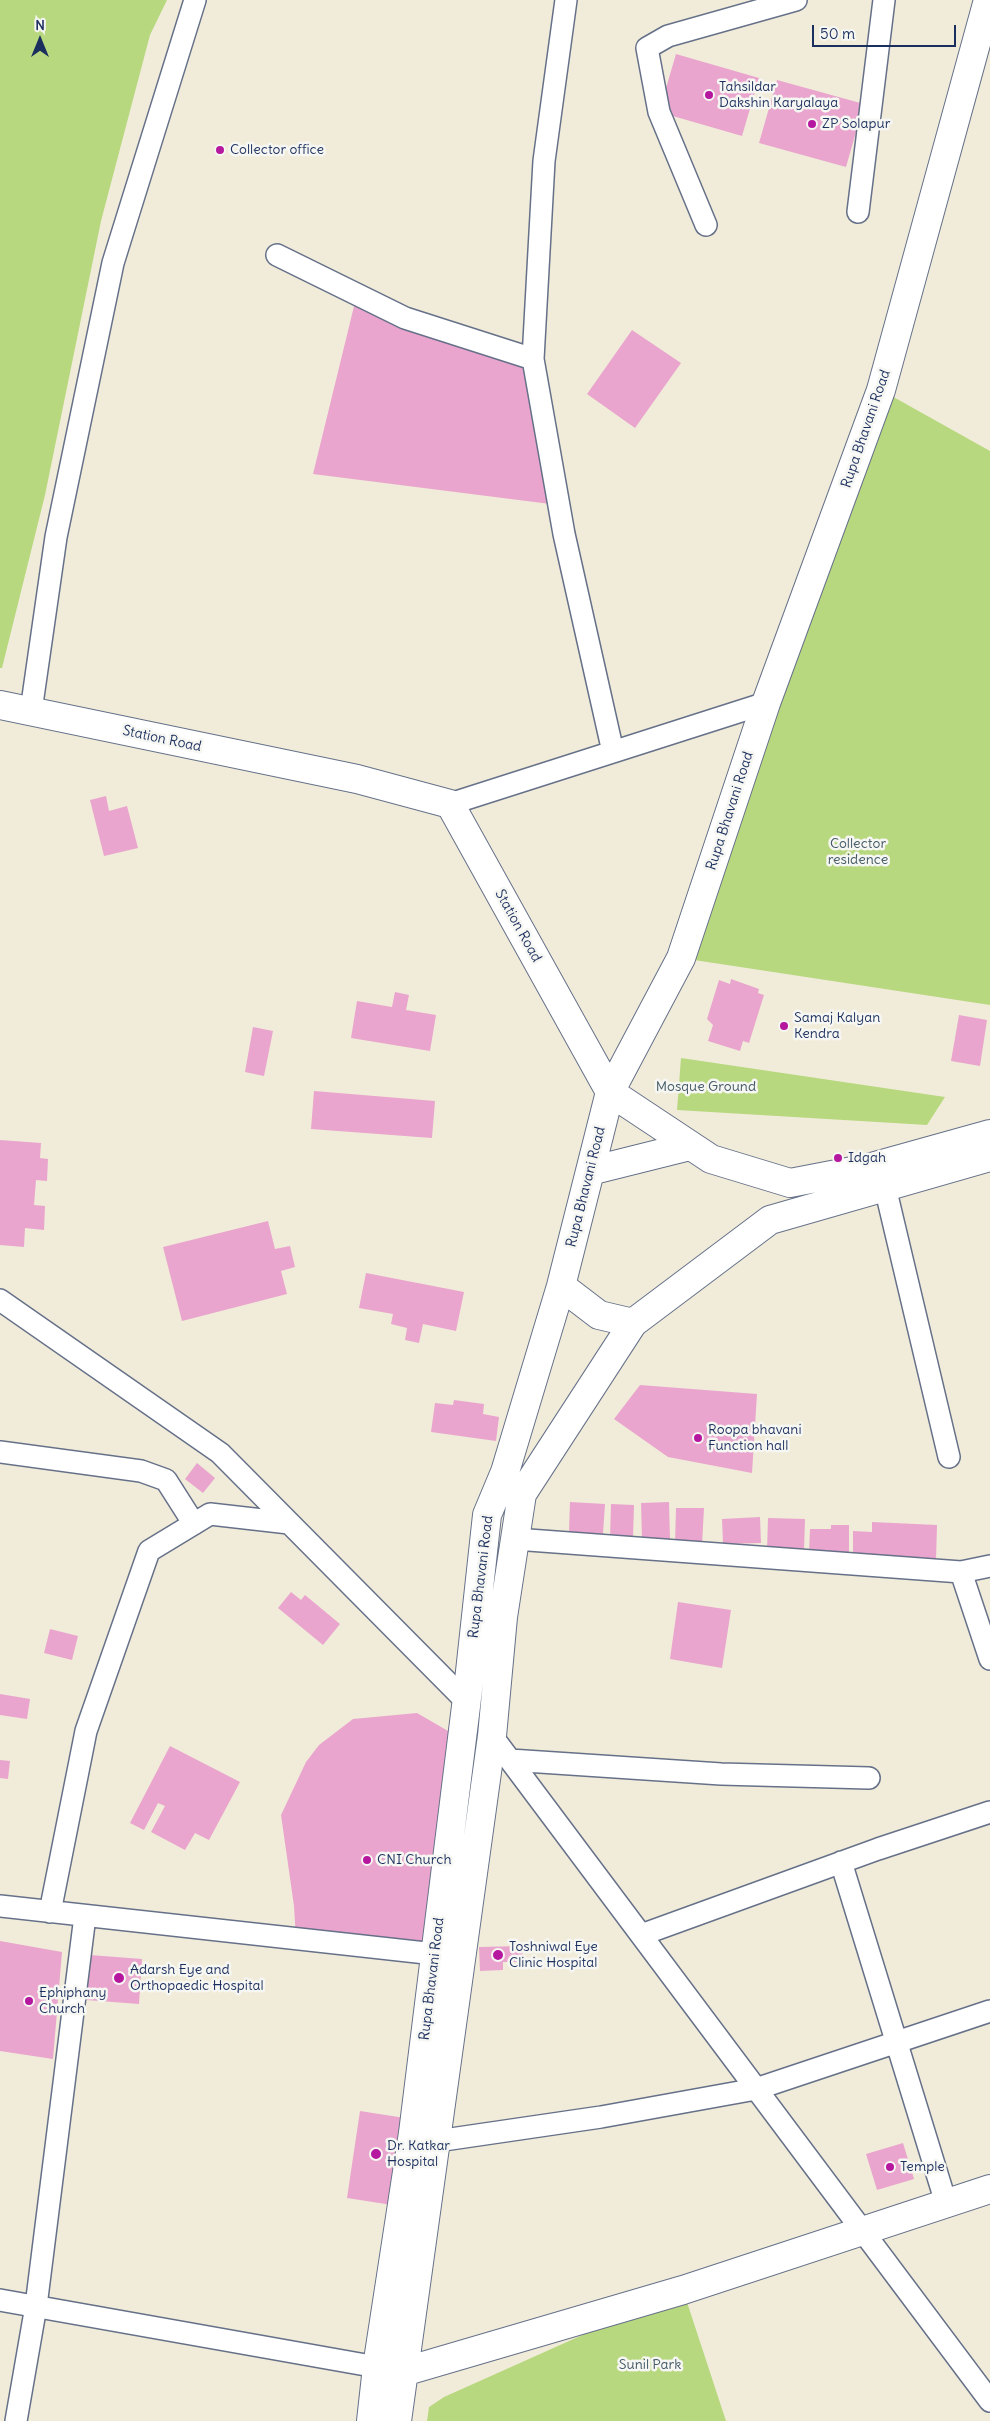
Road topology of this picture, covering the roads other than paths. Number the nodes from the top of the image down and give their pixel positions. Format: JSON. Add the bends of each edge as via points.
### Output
{"nodes":[{"id":1,"x":195,"y":0,"type":"edge"},
{"id":2,"x":566,"y":0,"type":"edge"},
{"id":3,"x":796,"y":0,"type":"edge"},
{"id":4,"x":884,"y":0,"type":"edge"},
{"id":5,"x":987,"y":0,"type":"edge"},
{"id":6,"x":981,"y":56,"type":"edge"},
{"id":7,"x":858,"y":212,"type":"dead end"},
{"id":8,"x":706,"y":225,"type":"dead end"},
{"id":9,"x":277,"y":254,"type":"dead end"},
{"id":10,"x":533,"y":359,"type":"junction"},
{"id":11,"x":766,"y":703,"type":"junction"},
{"id":12,"x":0,"y":705,"type":"edge"},
{"id":13,"x":31,"y":711,"type":"junction"},
{"id":14,"x":613,"y":752,"type":"junction"},
{"id":15,"x":450,"y":804,"type":"junction"},
{"id":16,"x":610,"y":1092,"type":"junction"},
{"id":17,"x":990,"y":1134,"type":"edge"},
{"id":18,"x":690,"y":1146,"type":"junction"},
{"id":19,"x":990,"y":1157,"type":"edge"},
{"id":20,"x":590,"y":1171,"type":"junction"},
{"id":21,"x":885,"y":1187,"type":"junction"},
{"id":22,"x":561,"y":1286,"type":"junction"},
{"id":23,"x":0,"y":1300,"type":"edge"},
{"id":24,"x":633,"y":1323,"type":"junction"},
{"id":25,"x":0,"y":1452,"type":"edge"},
{"id":26,"x":949,"y":1457,"type":"dead end"},
{"id":27,"x":289,"y":1523,"type":"junction"},
{"id":28,"x":194,"y":1524,"type":"junction"},
{"id":29,"x":515,"y":1539,"type":"junction"},
{"id":30,"x":990,"y":1566,"type":"edge"},
{"id":31,"x":961,"y":1572,"type":"junction"},
{"id":32,"x":990,"y":1659,"type":"edge"},
{"id":33,"x":467,"y":1702,"type":"junction"},
{"id":34,"x":492,"y":1736,"type":"junction"},
{"id":35,"x":510,"y":1760,"type":"junction"},
{"id":36,"x":869,"y":1778,"type":"dead end"},
{"id":37,"x":990,"y":1812,"type":"edge"},
{"id":38,"x":841,"y":1862,"type":"junction"},
{"id":39,"x":0,"y":1906,"type":"edge"},
{"id":40,"x":50,"y":1912,"type":"junction"},
{"id":41,"x":85,"y":1916,"type":"junction"},
{"id":42,"x":641,"y":1935,"type":"junction"},
{"id":43,"x":436,"y":1954,"type":"junction"},
{"id":44,"x":990,"y":2011,"type":"edge"},
{"id":45,"x":897,"y":2042,"type":"junction"},
{"id":46,"x":756,"y":2089,"type":"junction"},
{"id":47,"x":437,"y":2141,"type":"junction"},
{"id":48,"x":990,"y":2189,"type":"edge"},
{"id":49,"x":946,"y":2203,"type":"junction"},
{"id":50,"x":863,"y":2231,"type":"junction"},
{"id":51,"x":0,"y":2300,"type":"edge"},
{"id":52,"x":36,"y":2306,"type":"junction"},
{"id":53,"x":390,"y":2370,"type":"junction"},
{"id":54,"x":990,"y":2401,"type":"edge"},
{"id":55,"x":16,"y":2421,"type":"edge"},
{"id":56,"x":372,"y":2421,"type":"edge"},
{"id":57,"x":397,"y":2421,"type":"edge"}],
"edges":[{"from":1,"to":13,"type":"street","via":[[113,263],[56,537]]},
{"from":2,"to":10,"type":"street","via":[[544,161]]},
{"from":3,"to":8,"type":"street","via":[[668,36],[647,48],[659,112]]},
{"from":4,"to":7,"type":"street"},
{"from":5,"to":6,"type":"main road","name":"Rupa Bhavani Road"},
{"from":6,"to":11,"type":"main road","name":"Rupa Bhavani Road","via":[[881,390]]},
{"from":9,"to":10,"type":"street","via":[[405,318]]},
{"from":10,"to":14,"type":"street","via":[[564,534]]},
{"from":11,"to":14,"type":"street"},
{"from":11,"to":16,"type":"main road","name":"Rupa Bhavani Road","via":[[681,958]]},
{"from":12,"to":13,"type":"main road","name":"Station Road"},
{"from":13,"to":15,"type":"main road","name":"Station Road","via":[[356,779]]},
{"from":14,"to":15,"type":"street"},
{"from":15,"to":16,"type":"main road","name":"Station Road"},
{"from":16,"to":18,"type":"main road","name":"Station Road"},
{"from":16,"to":20,"type":"main road","name":"Rupa Bhavani Road"},
{"from":17,"to":18,"type":"main road","name":"Station Road","via":[[868,1168],[790,1183],[711,1159]]},
{"from":18,"to":20,"type":"main road"},
{"from":19,"to":21,"type":"main road"},
{"from":20,"to":22,"type":"main road","name":"Rupa Bhavani Road"},
{"from":21,"to":24,"type":"main road","via":[[770,1220]]},
{"from":21,"to":26,"type":"street"},
{"from":22,"to":24,"type":"main road","via":[[600,1315]]},
{"from":22,"to":33,"type":"main road","name":"Rupa Bhavani Road","via":[[505,1472],[487,1515]]},
{"from":23,"to":27,"type":"street","via":[[220,1453]]},
{"from":24,"to":29,"type":"main road","via":[[522,1494]]},
{"from":25,"to":28,"type":"street","via":[[150,1474],[166,1480]]},
{"from":27,"to":28,"type":"street","via":[[210,1514]]},
{"from":27,"to":33,"type":"street"},
{"from":28,"to":40,"type":"street","via":[[149,1551],[86,1731]]},
{"from":29,"to":31,"type":"street"},
{"from":29,"to":34,"type":"main road","via":[[503,1617]]},
{"from":30,"to":31,"type":"street"},
{"from":31,"to":32,"type":"street"},
{"from":33,"to":43,"type":"main road","name":"Rupa Bhavani Road"},
{"from":34,"to":35,"type":"street"},
{"from":34,"to":47,"type":"main road"},
{"from":35,"to":36,"type":"street","via":[[721,1774]]},
{"from":35,"to":42,"type":"street"},
{"from":37,"to":38,"type":"street"},
{"from":38,"to":42,"type":"street"},
{"from":38,"to":45,"type":"street"},
{"from":39,"to":40,"type":"street"},
{"from":40,"to":41,"type":"street"},
{"from":41,"to":43,"type":"street"},
{"from":41,"to":52,"type":"street"},
{"from":42,"to":46,"type":"street"},
{"from":43,"to":53,"type":"main road","name":"Rupa Bhavani Road"},
{"from":44,"to":45,"type":"street"},
{"from":45,"to":46,"type":"street"},
{"from":45,"to":49,"type":"street"},
{"from":46,"to":47,"type":"street","via":[[601,2117]]},
{"from":46,"to":50,"type":"street"},
{"from":47,"to":53,"type":"main road"},
{"from":48,"to":49,"type":"main road"},
{"from":49,"to":50,"type":"main road"},
{"from":50,"to":53,"type":"main road","via":[[683,2290]]},
{"from":50,"to":54,"type":"street"},
{"from":51,"to":52,"type":"street"},
{"from":52,"to":53,"type":"street"},
{"from":52,"to":55,"type":"street"},
{"from":53,"to":56,"type":"main road","name":"Rupa Bhavani Road"},
{"from":53,"to":57,"type":"main road"}]}
